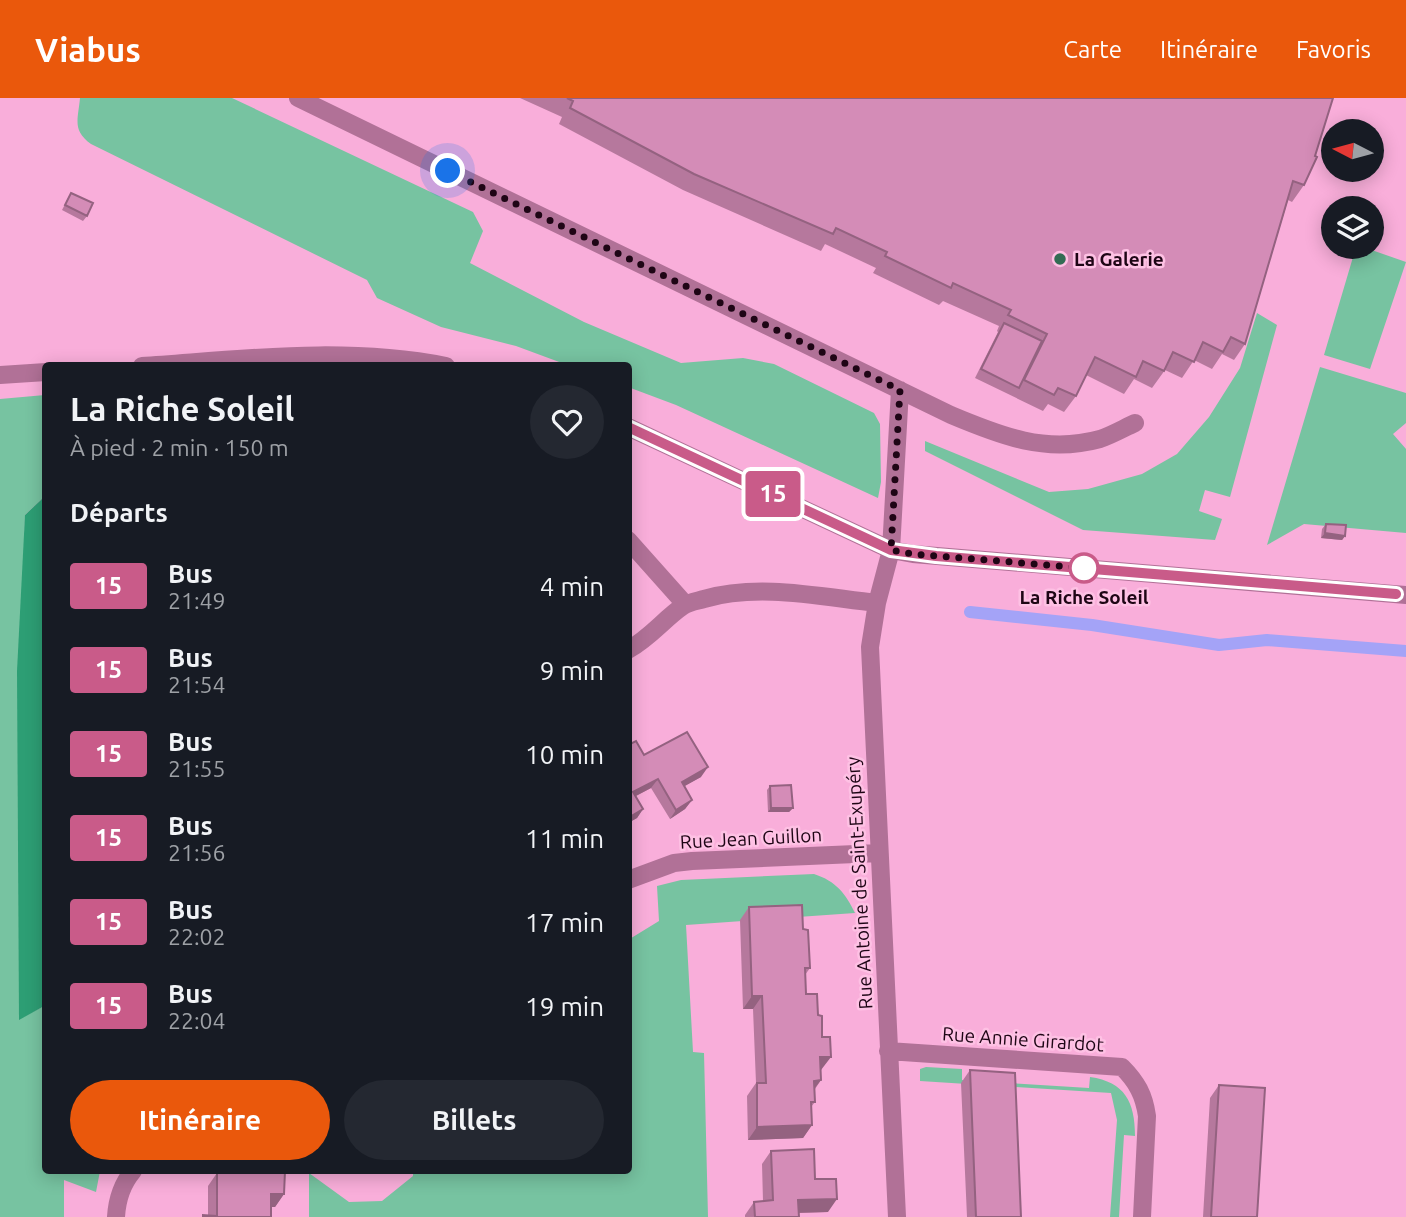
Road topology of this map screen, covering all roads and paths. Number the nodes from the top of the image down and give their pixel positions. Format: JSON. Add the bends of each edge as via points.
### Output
{"nodes":[{"id":1,"x":298,"y":98,"type":"edge"},
{"id":2,"x":202,"y":362,"type":"edge"},
{"id":3,"x":424,"y":362,"type":"edge"},
{"id":4,"x":42,"y":372,"type":"edge"},
{"id":5,"x":0,"y":375,"type":"edge"},
{"id":6,"x":900,"y":390,"type":"junction"},
{"id":7,"x":1135,"y":423,"type":"dead end"},
{"id":8,"x":632,"y":429,"type":"edge"},
{"id":9,"x":632,"y":544,"type":"edge"},
{"id":10,"x":891,"y":550,"type":"junction"},
{"id":11,"x":1406,"y":594,"type":"edge"},
{"id":12,"x":877,"y":603,"type":"junction"},
{"id":13,"x":685,"y":604,"type":"junction"},
{"id":14,"x":632,"y":647,"type":"edge"},
{"id":15,"x":879,"y":853,"type":"junction"},
{"id":16,"x":632,"y":879,"type":"edge"},
{"id":17,"x":888,"y":1051,"type":"junction"},
{"id":18,"x":131,"y":1174,"type":"edge"},
{"id":19,"x":116,"y":1217,"type":"edge"},
{"id":20,"x":897,"y":1217,"type":"edge"},
{"id":21,"x":1142,"y":1217,"type":"edge"}],
"edges":[{"from":1,"to":6,"type":"street"},
{"from":2,"to":3,"type":"street","via":[[359,354]]},
{"from":4,"to":5,"type":"street"},
{"from":6,"to":7,"type":"street","via":[[1003,437],[1031,443],[1101,439]]},
{"from":6,"to":10,"type":"street","name":"Rue Antoine de Saint-Exupéry"},
{"from":8,"to":10,"type":"street"},
{"from":9,"to":13,"type":"street"},
{"from":10,"to":11,"type":"street"},
{"from":10,"to":12,"type":"street","name":"Rue Antoine de Saint-Exupéry"},
{"from":12,"to":13,"type":"street","via":[[744,592]]},
{"from":12,"to":15,"type":"street","name":"Rue Antoine de Saint-Exupéry","via":[[870,670]]},
{"from":13,"to":14,"type":"street"},
{"from":15,"to":16,"type":"street","name":"Rue Jean Guillon","via":[[692,861]]},
{"from":15,"to":17,"type":"street","name":"Rue Antoine de Saint-Exupéry"},
{"from":17,"to":20,"type":"street","name":"Rue Antoine de Saint-Exupéry"},
{"from":17,"to":21,"type":"street","name":"Rue Annie Girardot","via":[[1122,1067],[1137,1083],[1147,1116]]},
{"from":18,"to":19,"type":"street","via":[[119,1195]]}]}
